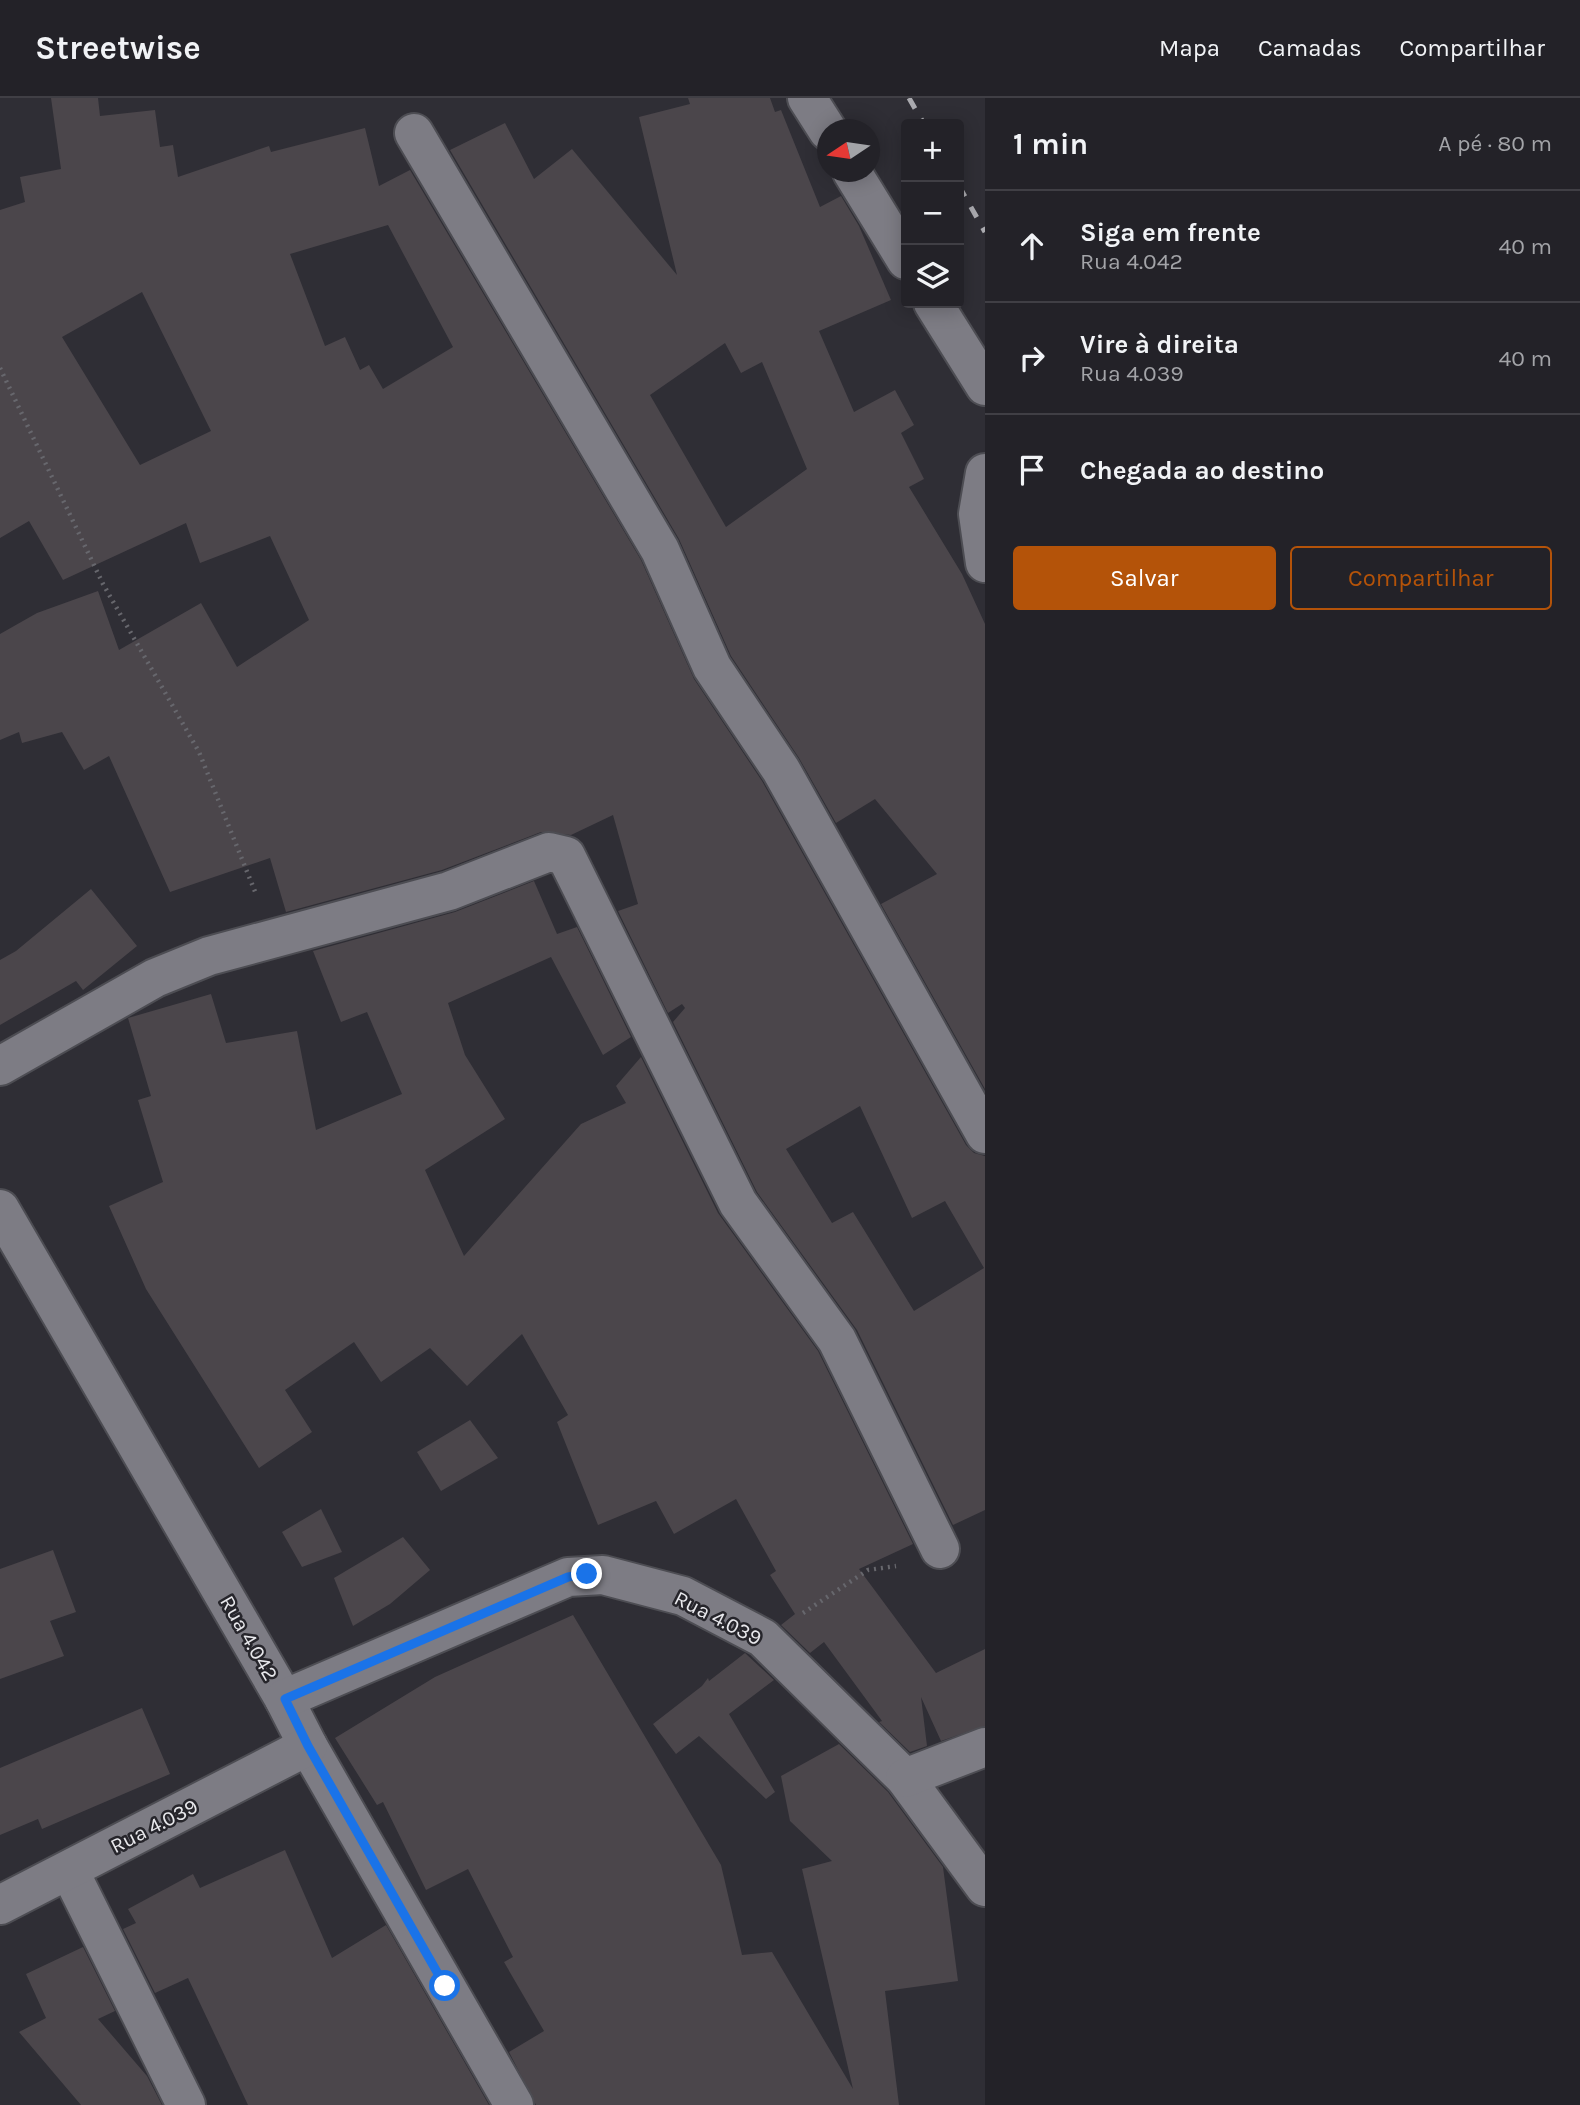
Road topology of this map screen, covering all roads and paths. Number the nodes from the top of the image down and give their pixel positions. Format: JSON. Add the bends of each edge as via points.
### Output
{"nodes":[{"id":1,"x":807,"y":98,"type":"edge"},
{"id":2,"x":820,"y":119,"type":"edge"},
{"id":3,"x":414,"y":133,"type":"dead end"},
{"id":4,"x":858,"y":182,"type":"edge"},
{"id":5,"x":901,"y":252,"type":"edge"},
{"id":6,"x":936,"y":308,"type":"edge"},
{"id":7,"x":0,"y":368,"type":"edge"},
{"id":8,"x":985,"y":386,"type":"edge"},
{"id":9,"x":985,"y":473,"type":"edge"},
{"id":10,"x":985,"y":563,"type":"edge"},
{"id":11,"x":274,"y":941,"type":"junction"},
{"id":12,"x":0,"y":1066,"type":"edge"},
{"id":13,"x":985,"y":1134,"type":"edge"},
{"id":14,"x":0,"y":1209,"type":"edge"},
{"id":15,"x":940,"y":1549,"type":"joint"},
{"id":16,"x":763,"y":1638,"type":"junction"},
{"id":17,"x":285,"y":1699,"type":"junction"},
{"id":18,"x":308,"y":1746,"type":"junction"},
{"id":19,"x":985,"y":1746,"type":"edge"},
{"id":20,"x":905,"y":1778,"type":"junction"},
{"id":21,"x":69,"y":1870,"type":"junction"},
{"id":22,"x":985,"y":1888,"type":"edge"},
{"id":23,"x":0,"y":1905,"type":"edge"},
{"id":24,"x":186,"y":2105,"type":"edge"},
{"id":25,"x":514,"y":2105,"type":"edge"}],
"edges":[{"from":1,"to":2,"type":"street"},
{"from":3,"to":13,"type":"street","via":[[660,550],[712,667],[781,769]]},
{"from":4,"to":5,"type":"street"},
{"from":6,"to":8,"type":"street"},
{"from":7,"to":11,"type":"path","via":[[103,584],[199,752]]},
{"from":9,"to":10,"type":"street","via":[[978,514]]},
{"from":11,"to":12,"type":"street","via":[[209,956],[155,978]]},
{"from":11,"to":15,"type":"street","via":[[449,891],[549,852],[566,856],[738,1202],[837,1340]]},
{"from":14,"to":17,"type":"street","name":"Rua 4.042"},
{"from":15,"to":16,"type":"path","via":[[894,1567],[869,1570]]},
{"from":16,"to":17,"type":"street","name":"Rua 4.039","via":[[683,1596],[604,1574],[587,1574],[568,1577]]},
{"from":16,"to":20,"type":"street","name":"Rua 4.039"},
{"from":17,"to":18,"type":"street","name":"Rua 4.042"},
{"from":18,"to":21,"type":"street","name":"Rua 4.039"},
{"from":18,"to":25,"type":"street","name":"Rua 4.042"},
{"from":19,"to":20,"type":"street"},
{"from":20,"to":22,"type":"street","name":"Rua 4.039"},
{"from":21,"to":23,"type":"street","name":"Rua 4.039"},
{"from":21,"to":24,"type":"street"}]}
